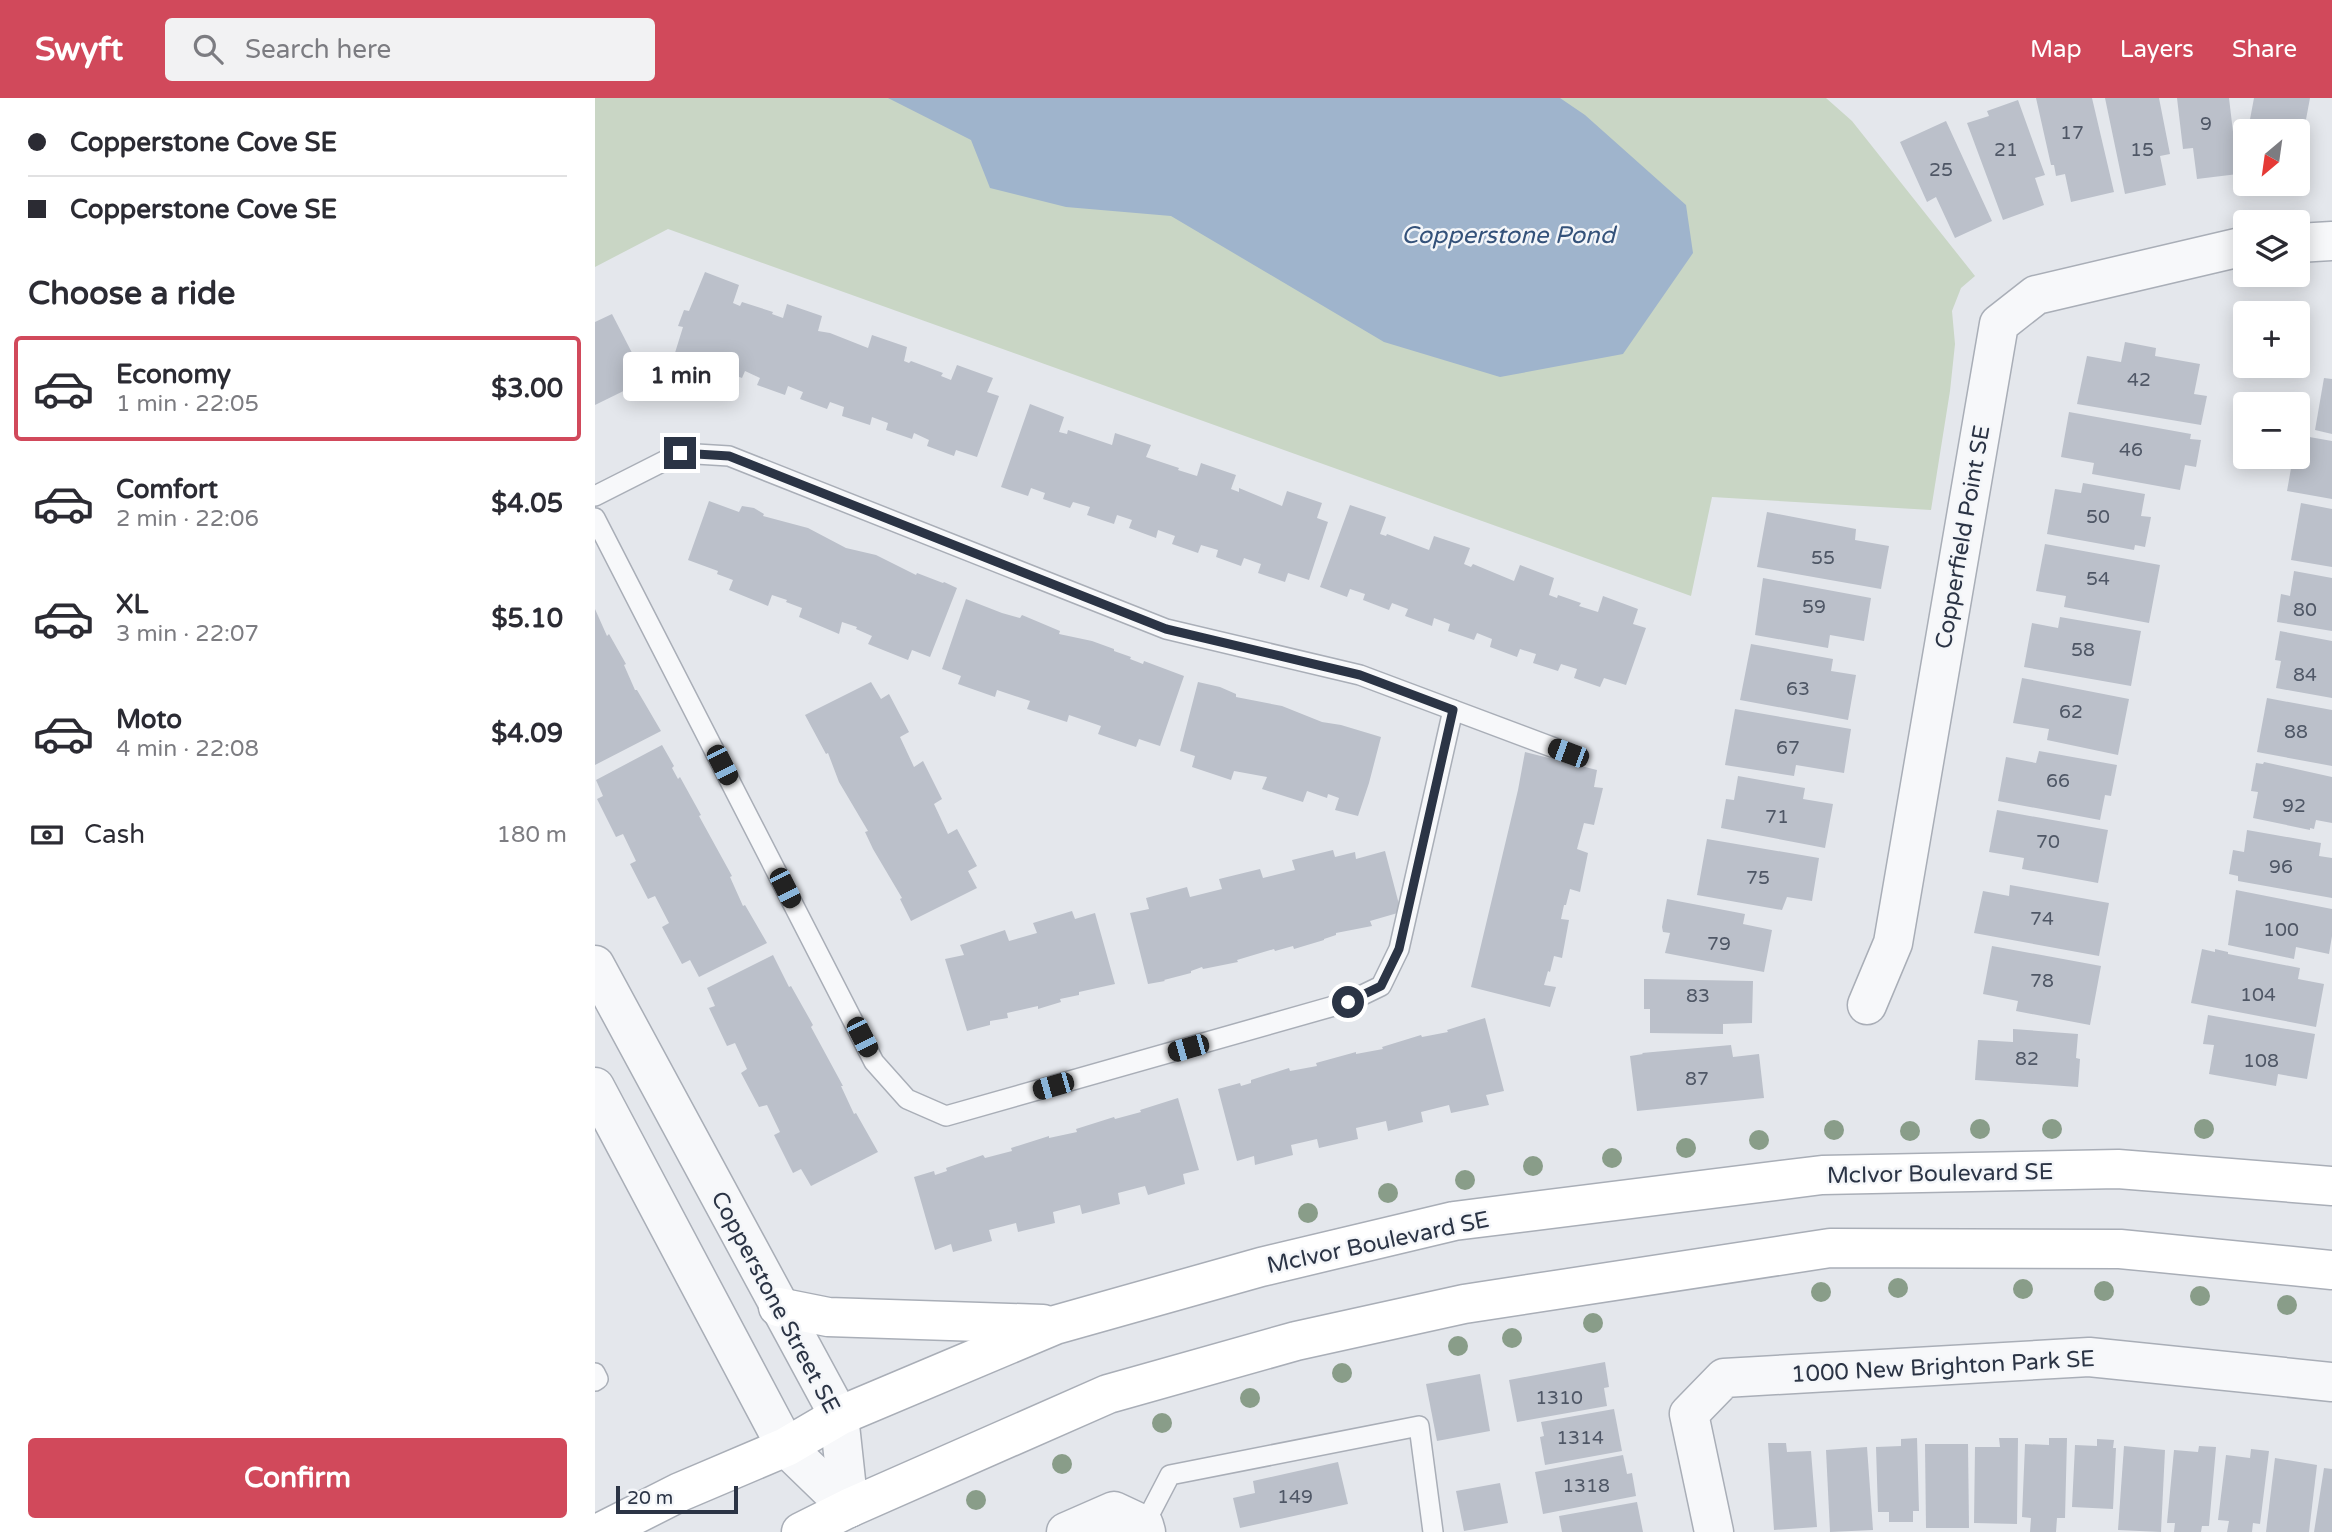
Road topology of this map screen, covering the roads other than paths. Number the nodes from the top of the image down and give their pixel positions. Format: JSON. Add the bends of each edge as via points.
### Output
{"nodes":[{"id":1,"x":2332,"y":241,"type":"edge"},
{"id":2,"x":2310,"y":242,"type":"edge"},
{"id":3,"x":2233,"y":249,"type":"edge"},
{"id":4,"x":595,"y":496,"type":"edge"},
{"id":5,"x":595,"y":518,"type":"edge"},
{"id":6,"x":1453,"y":710,"type":"junction"},
{"id":7,"x":1568,"y":753,"type":"dead end"},
{"id":8,"x":595,"y":965,"type":"edge"},
{"id":9,"x":1867,"y":1005,"type":"dead end"},
{"id":10,"x":595,"y":1087,"type":"edge"},
{"id":11,"x":2332,"y":1186,"type":"edge"},
{"id":12,"x":2332,"y":1270,"type":"edge"},
{"id":13,"x":778,"y":1307,"type":"junction"},
{"id":14,"x":1055,"y":1325,"type":"junction"},
{"id":15,"x":595,"y":1373,"type":"edge"},
{"id":16,"x":595,"y":1381,"type":"edge"},
{"id":17,"x":2332,"y":1382,"type":"edge"},
{"id":18,"x":839,"y":1416,"type":"junction"},
{"id":19,"x":786,"y":1447,"type":"junction"},
{"id":20,"x":849,"y":1508,"type":"junction"},
{"id":21,"x":600,"y":1525,"type":"edge"},
{"id":22,"x":1145,"y":1528,"type":"edge"},
{"id":23,"x":801,"y":1532,"type":"edge"},
{"id":24,"x":1066,"y":1532,"type":"edge"},
{"id":25,"x":1433,"y":1532,"type":"edge"},
{"id":26,"x":1714,"y":1532,"type":"edge"}],
"edges":[{"from":1,"to":2,"type":"street"},
{"from":3,"to":9,"type":"street","name":"Copperfield Point SE","via":[[2036,295],[1999,324],[1893,943]]},
{"from":4,"to":6,"type":"lane","via":[[680,453],[729,456],[1166,629],[1360,675]]},
{"from":5,"to":6,"type":"lane","via":[[874,1062],[907,1099],[946,1116],[1348,1002],[1381,986],[1399,949]]},
{"from":6,"to":7,"type":"lane"},
{"from":8,"to":13,"type":"street","name":"Copperstone Street SE"},
{"from":10,"to":19,"type":"street"},
{"from":11,"to":14,"type":"main road","name":"McIvor Boulevard SE","via":[[2118,1169],[1822,1175],[1454,1221],[1261,1267]]},
{"from":12,"to":20,"type":"main road","via":[[2120,1249],[1831,1248],[1464,1304],[1296,1340],[1108,1394]]},
{"from":13,"to":14,"type":"main road","via":[[828,1317]]},
{"from":13,"to":18,"type":"street","name":"Copperstone Street SE"},
{"from":14,"to":18,"type":"main road","name":"McIvor Boulevard SE"},
{"from":15,"to":16,"type":"lane"},
{"from":17,"to":26,"type":"street","name":"1000 New Brighton Park SE","via":[[2089,1357],[1724,1378],[1689,1415]]},
{"from":18,"to":19,"type":"main road","name":"McIvor Boulevard SE"},
{"from":18,"to":20,"type":"street","name":"Copperstone Street SE"},
{"from":19,"to":20,"type":"street"},
{"from":19,"to":21,"type":"main road","name":"McIvor Boulevard SE"},
{"from":20,"to":23,"type":"main road"},
{"from":22,"to":24,"type":"street","via":[[1114,1511]]},
{"from":22,"to":25,"type":"lane","via":[[1170,1475],[1419,1426]]}]}
